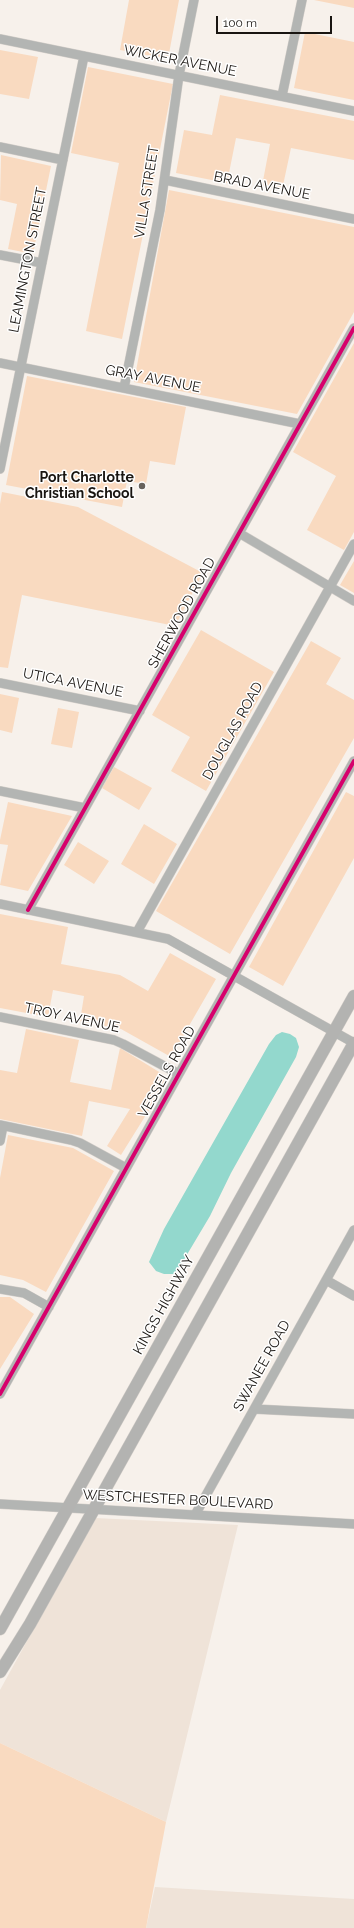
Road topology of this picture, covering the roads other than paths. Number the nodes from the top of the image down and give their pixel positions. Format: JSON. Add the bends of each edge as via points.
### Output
{"nodes":[{"id":1,"x":194,"y":0,"type":"edge"},
{"id":2,"x":302,"y":0,"type":"edge"},
{"id":3,"x":0,"y":39,"type":"edge"},
{"id":4,"x":84,"y":56,"type":"junction"},
{"id":5,"x":179,"y":75,"type":"junction"},
{"id":6,"x":282,"y":96,"type":"junction"},
{"id":7,"x":354,"y":111,"type":"edge"},
{"id":8,"x":0,"y":147,"type":"edge"},
{"id":9,"x":63,"y":160,"type":"junction"},
{"id":10,"x":164,"y":180,"type":"junction"},
{"id":11,"x":354,"y":219,"type":"edge"},
{"id":12,"x":0,"y":255,"type":"edge"},
{"id":13,"x":42,"y":263,"type":"junction"},
{"id":14,"x":354,"y":328,"type":"edge"},
{"id":15,"x":0,"y":363,"type":"edge"},
{"id":16,"x":21,"y":367,"type":"junction"},
{"id":17,"x":124,"y":388,"type":"junction"},
{"id":18,"x":300,"y":424,"type":"junction"},
{"id":19,"x":0,"y":469,"type":"edge"},
{"id":20,"x":239,"y":533,"type":"junction"},
{"id":21,"x":354,"y":544,"type":"edge"},
{"id":22,"x":330,"y":587,"type":"junction"},
{"id":23,"x":354,"y":601,"type":"edge"},
{"id":24,"x":0,"y":683,"type":"edge"},
{"id":25,"x":140,"y":711,"type":"junction"},
{"id":26,"x":354,"y":761,"type":"edge"},
{"id":27,"x":0,"y":791,"type":"edge"},
{"id":28,"x":85,"y":808,"type":"junction"},
{"id":29,"x":0,"y":904,"type":"edge"},
{"id":30,"x":28,"y":910,"type":"junction"},
{"id":31,"x":137,"y":932,"type":"junction"},
{"id":32,"x":234,"y":976,"type":"junction"},
{"id":33,"x":354,"y":996,"type":"edge"},
{"id":34,"x":0,"y":1017,"type":"edge"},
{"id":35,"x":334,"y":1032,"type":"junction"},
{"id":36,"x":354,"y":1043,"type":"edge"},
{"id":37,"x":179,"y":1074,"type":"junction"},
{"id":38,"x":2,"y":1125,"type":"edge"},
{"id":39,"x":0,"y":1142,"type":"edge"},
{"id":40,"x":126,"y":1168,"type":"junction"},
{"id":41,"x":354,"y":1230,"type":"edge"},
{"id":42,"x":326,"y":1280,"type":"junction"},
{"id":43,"x":0,"y":1289,"type":"edge"},
{"id":44,"x":354,"y":1296,"type":"edge"},
{"id":45,"x":49,"y":1307,"type":"junction"},
{"id":46,"x":0,"y":1394,"type":"edge"},
{"id":47,"x":254,"y":1409,"type":"junction"},
{"id":48,"x":354,"y":1414,"type":"edge"},
{"id":49,"x":0,"y":1504,"type":"edge"},
{"id":50,"x":68,"y":1508,"type":"junction"},
{"id":51,"x":93,"y":1509,"type":"junction"},
{"id":52,"x":195,"y":1515,"type":"junction"},
{"id":53,"x":354,"y":1524,"type":"edge"},
{"id":54,"x":0,"y":1629,"type":"edge"},
{"id":55,"x":0,"y":1672,"type":"edge"}],
"edges":[{"from":1,"to":5,"type":"street","name":"VILLA STREET"},
{"from":2,"to":6,"type":"street"},
{"from":3,"to":4,"type":"street","name":"WICKER AVENUE"},
{"from":4,"to":5,"type":"street","name":"WICKER AVENUE"},
{"from":4,"to":9,"type":"street","name":"LEAMINGTON STREET"},
{"from":5,"to":6,"type":"street","name":"WICKER AVENUE"},
{"from":5,"to":10,"type":"street","name":"VILLA STREET"},
{"from":6,"to":7,"type":"street","name":"WICKER AVENUE"},
{"from":8,"to":9,"type":"street"},
{"from":9,"to":13,"type":"street","name":"LEAMINGTON STREET"},
{"from":10,"to":11,"type":"street","name":"BRAD AVENUE"},
{"from":10,"to":17,"type":"street","name":"VILLA STREET"},
{"from":12,"to":13,"type":"street"},
{"from":13,"to":16,"type":"street","name":"LEAMINGTON STREET"},
{"from":14,"to":18,"type":"street","name":"SHERWOOD ROAD"},
{"from":15,"to":16,"type":"street","name":"GRAY AVENUE"},
{"from":16,"to":17,"type":"street","name":"GRAY AVENUE"},
{"from":16,"to":19,"type":"street","name":"LEAMINGTON STREET"},
{"from":17,"to":18,"type":"street","name":"GRAY AVENUE"},
{"from":18,"to":20,"type":"street","name":"SHERWOOD ROAD"},
{"from":20,"to":22,"type":"street"},
{"from":20,"to":25,"type":"street","name":"SHERWOOD ROAD"},
{"from":21,"to":22,"type":"street","name":"DOUGLAS ROAD"},
{"from":22,"to":23,"type":"street"},
{"from":22,"to":31,"type":"street","name":"DOUGLAS ROAD"},
{"from":24,"to":25,"type":"street","name":"UTICA AVENUE"},
{"from":25,"to":28,"type":"street","name":"SHERWOOD ROAD"},
{"from":26,"to":32,"type":"street","name":"VESSELS ROAD"},
{"from":27,"to":28,"type":"street"},
{"from":28,"to":30,"type":"street","name":"SHERWOOD ROAD"},
{"from":29,"to":30,"type":"street"},
{"from":30,"to":31,"type":"street"},
{"from":31,"to":32,"type":"street","via":[[168,939]]},
{"from":32,"to":35,"type":"street"},
{"from":32,"to":37,"type":"street","name":"VESSELS ROAD"},
{"from":33,"to":35,"type":"main road","name":"KINGS HIGHWAY"},
{"from":34,"to":37,"type":"street","name":"TROY AVENUE","via":[[114,1040]]},
{"from":35,"to":36,"type":"street"},
{"from":35,"to":50,"type":"main road","name":"KINGS HIGHWAY"},
{"from":36,"to":51,"type":"main road"},
{"from":37,"to":40,"type":"street","name":"VESSELS ROAD"},
{"from":38,"to":39,"type":"street"},
{"from":38,"to":40,"type":"street","via":[[80,1143]]},
{"from":40,"to":45,"type":"street","name":"VESSELS ROAD"},
{"from":41,"to":42,"type":"street","name":"SWANEE ROAD"},
{"from":42,"to":44,"type":"street"},
{"from":42,"to":47,"type":"street","name":"SWANEE ROAD"},
{"from":43,"to":45,"type":"street","via":[[24,1293]]},
{"from":45,"to":46,"type":"street","name":"VESSELS ROAD"},
{"from":47,"to":48,"type":"street"},
{"from":47,"to":52,"type":"street","name":"SWANEE ROAD"},
{"from":49,"to":50,"type":"street","name":"WESTCHESTER BOULEVARD"},
{"from":50,"to":51,"type":"street","name":"WESTCHESTER BOULEVARD"},
{"from":50,"to":54,"type":"main road","name":"KINGS HIGHWAY"},
{"from":51,"to":52,"type":"street","name":"WESTCHESTER BOULEVARD"},
{"from":51,"to":55,"type":"main road"},
{"from":52,"to":53,"type":"street","name":"WESTCHESTER BOULEVARD"}]}
